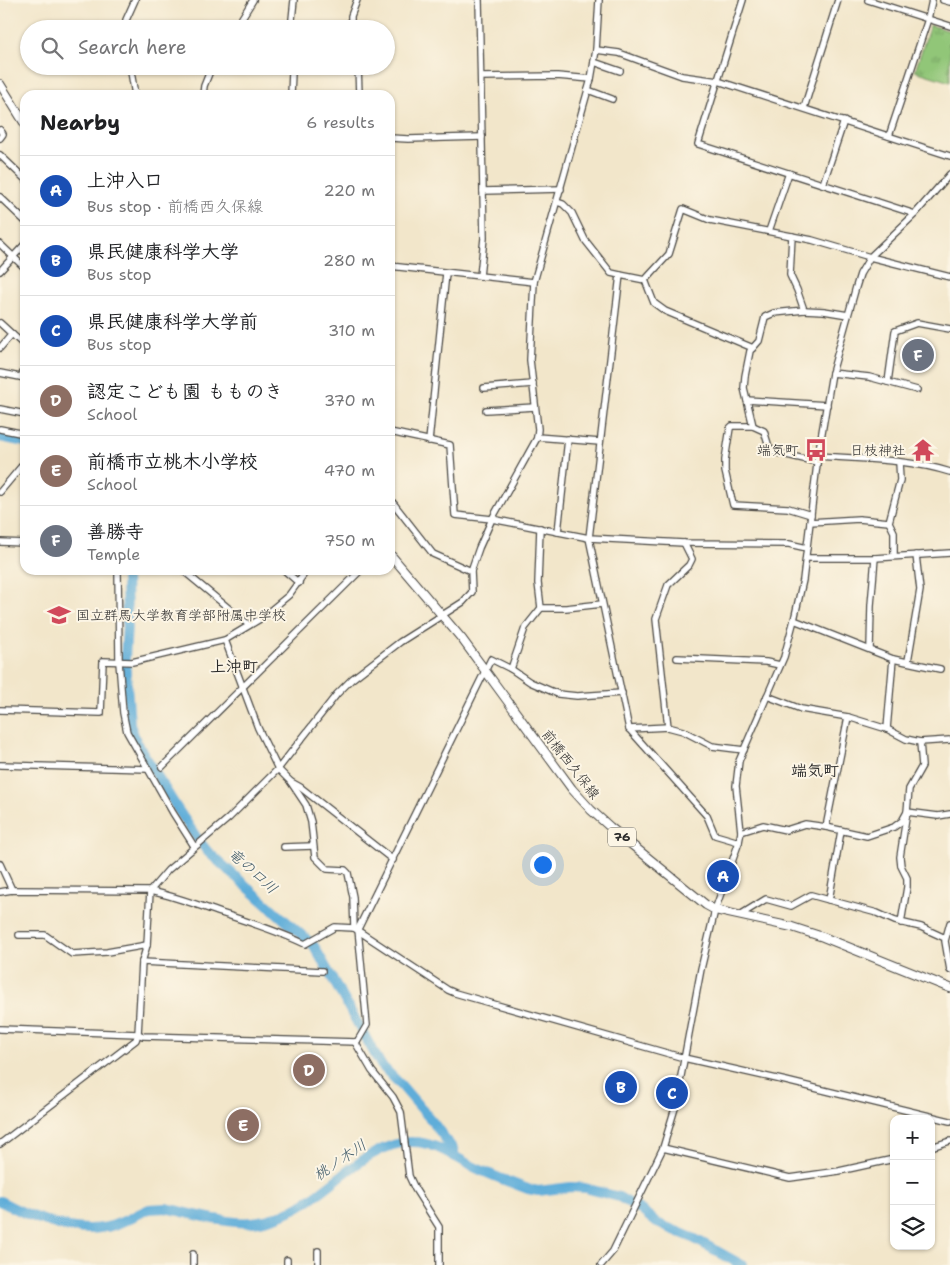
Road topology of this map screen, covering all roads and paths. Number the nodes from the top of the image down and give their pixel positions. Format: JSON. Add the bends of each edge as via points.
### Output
{"nodes":[{"id":1,"x":135,"y":0,"type":"edge"},
{"id":2,"x":253,"y":0,"type":"edge"},
{"id":3,"x":294,"y":0,"type":"edge"},
{"id":4,"x":357,"y":0,"type":"edge"},
{"id":5,"x":478,"y":0,"type":"edge"},
{"id":6,"x":599,"y":0,"type":"edge"},
{"id":7,"x":743,"y":0,"type":"edge"},
{"id":8,"x":838,"y":0,"type":"edge"},
{"id":9,"x":932,"y":0,"type":"edge"},
{"id":10,"x":943,"y":0,"type":"edge"},
{"id":11,"x":872,"y":1,"type":"edge"},
{"id":12,"x":950,"y":2,"type":"edge"},
{"id":13,"x":928,"y":19,"type":"junction"},
{"id":14,"x":126,"y":20,"type":"edge"},
{"id":15,"x":240,"y":20,"type":"edge"},
{"id":16,"x":292,"y":20,"type":"edge"},
{"id":17,"x":351,"y":20,"type":"edge"},
{"id":18,"x":950,"y":26,"type":"edge"},
{"id":19,"x":596,"y":50,"type":"junction"},
{"id":20,"x":594,"y":62,"type":"junction"},
{"id":21,"x":620,"y":71,"type":"dead end"},
{"id":22,"x":132,"y":75,"type":"edge"},
{"id":23,"x":208,"y":75,"type":"edge"},
{"id":24,"x":292,"y":75,"type":"edge"},
{"id":25,"x":358,"y":75,"type":"edge"},
{"id":26,"x":481,"y":78,"type":"junction"},
{"id":27,"x":590,"y":79,"type":"junction"},
{"id":28,"x":718,"y":81,"type":"junction"},
{"id":29,"x":0,"y":84,"type":"edge"},
{"id":30,"x":134,"y":90,"type":"edge"},
{"id":31,"x":204,"y":90,"type":"edge"},
{"id":32,"x":291,"y":90,"type":"edge"},
{"id":33,"x":359,"y":90,"type":"edge"},
{"id":34,"x":588,"y":90,"type":"junction"},
{"id":35,"x":612,"y":99,"type":"dead end"},
{"id":36,"x":804,"y":108,"type":"junction"},
{"id":37,"x":20,"y":116,"type":"edge"},
{"id":38,"x":844,"y":121,"type":"junction"},
{"id":39,"x":0,"y":130,"type":"edge"},
{"id":40,"x":889,"y":136,"type":"junction"},
{"id":41,"x":482,"y":137,"type":"junction"},
{"id":42,"x":0,"y":138,"type":"edge"},
{"id":43,"x":395,"y":138,"type":"edge"},
{"id":44,"x":0,"y":155,"type":"edge"},
{"id":45,"x":950,"y":156,"type":"edge"},
{"id":46,"x":789,"y":173,"type":"junction"},
{"id":47,"x":950,"y":174,"type":"edge"},
{"id":48,"x":20,"y":175,"type":"edge"},
{"id":49,"x":823,"y":184,"type":"junction"},
{"id":50,"x":561,"y":189,"type":"junction"},
{"id":51,"x":483,"y":191,"type":"junction"},
{"id":52,"x":0,"y":197,"type":"edge"},
{"id":53,"x":557,"y":202,"type":"junction"},
{"id":54,"x":20,"y":214,"type":"edge"},
{"id":55,"x":916,"y":214,"type":"junction"},
{"id":56,"x":769,"y":231,"type":"junction"},
{"id":57,"x":792,"y":236,"type":"junction"},
{"id":58,"x":0,"y":244,"type":"edge"},
{"id":59,"x":20,"y":249,"type":"edge"},
{"id":60,"x":13,"y":257,"type":"junction"},
{"id":61,"x":870,"y":257,"type":"junction"},
{"id":62,"x":20,"y":263,"type":"edge"},
{"id":63,"x":395,"y":267,"type":"edge"},
{"id":64,"x":0,"y":271,"type":"edge"},
{"id":65,"x":446,"y":273,"type":"junction"},
{"id":66,"x":620,"y":275,"type":"junction"},
{"id":67,"x":480,"y":276,"type":"junction"},
{"id":68,"x":950,"y":277,"type":"edge"},
{"id":69,"x":646,"y":280,"type":"junction"},
{"id":70,"x":534,"y":282,"type":"junction"},
{"id":71,"x":804,"y":310,"type":"junction"},
{"id":72,"x":848,"y":315,"type":"junction"},
{"id":73,"x":0,"y":323,"type":"edge"},
{"id":74,"x":950,"y":329,"type":"edge"},
{"id":75,"x":12,"y":334,"type":"junction"},
{"id":76,"x":20,"y":341,"type":"edge"},
{"id":77,"x":0,"y":348,"type":"edge"},
{"id":78,"x":753,"y":348,"type":"junction"},
{"id":79,"x":0,"y":373,"type":"edge"},
{"id":80,"x":832,"y":373,"type":"junction"},
{"id":81,"x":20,"y":377,"type":"edge"},
{"id":82,"x":888,"y":382,"type":"junction"},
{"id":83,"x":533,"y":384,"type":"junction"},
{"id":84,"x":484,"y":388,"type":"dead end"},
{"id":85,"x":917,"y":390,"type":"dead end"},
{"id":86,"x":747,"y":400,"type":"junction"},
{"id":87,"x":826,"y":405,"type":"junction"},
{"id":88,"x":536,"y":407,"type":"junction"},
{"id":89,"x":0,"y":409,"type":"edge"},
{"id":90,"x":486,"y":410,"type":"dead end"},
{"id":91,"x":20,"y":413,"type":"edge"},
{"id":92,"x":753,"y":426,"type":"junction"},
{"id":93,"x":0,"y":429,"type":"edge"},
{"id":94,"x":20,"y":433,"type":"edge"},
{"id":95,"x":395,"y":433,"type":"edge"},
{"id":96,"x":537,"y":436,"type":"junction"},
{"id":97,"x":568,"y":439,"type":"junction"},
{"id":98,"x":429,"y":441,"type":"junction"},
{"id":99,"x":600,"y":442,"type":"junction"},
{"id":100,"x":818,"y":459,"type":"junction"},
{"id":101,"x":899,"y":462,"type":"junction"},
{"id":102,"x":20,"y":468,"type":"edge"},
{"id":103,"x":950,"y":472,"type":"edge"},
{"id":104,"x":0,"y":492,"type":"edge"},
{"id":105,"x":395,"y":505,"type":"edge"},
{"id":106,"x":810,"y":518,"type":"junction"},
{"id":107,"x":492,"y":519,"type":"junction"},
{"id":108,"x":889,"y":522,"type":"junction"},
{"id":109,"x":540,"y":528,"type":"junction"},
{"id":110,"x":558,"y":532,"type":"junction"},
{"id":111,"x":589,"y":538,"type":"junction"},
{"id":112,"x":0,"y":542,"type":"edge"},
{"id":113,"x":20,"y":543,"type":"edge"},
{"id":114,"x":684,"y":543,"type":"junction"},
{"id":115,"x":807,"y":548,"type":"junction"},
{"id":116,"x":950,"y":553,"type":"edge"},
{"id":117,"x":916,"y":555,"type":"junction"},
{"id":118,"x":894,"y":556,"type":"junction"},
{"id":119,"x":806,"y":558,"type":"junction"},
{"id":120,"x":875,"y":558,"type":"junction"},
{"id":121,"x":395,"y":560,"type":"edge"},
{"id":122,"x":471,"y":571,"type":"junction"},
{"id":123,"x":118,"y":575,"type":"edge"},
{"id":124,"x":190,"y":575,"type":"edge"},
{"id":125,"x":290,"y":575,"type":"edge"},
{"id":126,"x":304,"y":575,"type":"edge"},
{"id":127,"x":356,"y":575,"type":"edge"},
{"id":128,"x":299,"y":583,"type":"junction"},
{"id":129,"x":602,"y":604,"type":"junction"},
{"id":130,"x":541,"y":608,"type":"junction"},
{"id":131,"x":441,"y":615,"type":"junction"},
{"id":132,"x":794,"y":620,"type":"junction"},
{"id":133,"x":250,"y":625,"type":"junction"},
{"id":134,"x":225,"y":640,"type":"junction"},
{"id":135,"x":870,"y":649,"type":"junction"},
{"id":136,"x":677,"y":658,"type":"dead end"},
{"id":137,"x":893,"y":659,"type":"junction"},
{"id":138,"x":908,"y":661,"type":"junction"},
{"id":139,"x":120,"y":662,"type":"junction"},
{"id":140,"x":780,"y":665,"type":"junction"},
{"id":141,"x":511,"y":669,"type":"junction"},
{"id":142,"x":940,"y":669,"type":"dead end"},
{"id":143,"x":485,"y":670,"type":"junction"},
{"id":144,"x":243,"y":687,"type":"junction"},
{"id":145,"x":622,"y":693,"type":"junction"},
{"id":146,"x":767,"y":696,"type":"junction"},
{"id":147,"x":0,"y":710,"type":"edge"},
{"id":148,"x":848,"y":717,"type":"junction"},
{"id":149,"x":668,"y":727,"type":"junction"},
{"id":150,"x":630,"y":729,"type":"junction"},
{"id":151,"x":887,"y":729,"type":"junction"},
{"id":152,"x":950,"y":740,"type":"edge"},
{"id":153,"x":920,"y":742,"type":"junction"},
{"id":154,"x":744,"y":750,"type":"junction"},
{"id":155,"x":0,"y":765,"type":"edge"},
{"id":156,"x":162,"y":767,"type":"dead end"},
{"id":157,"x":148,"y":769,"type":"junction"},
{"id":158,"x":278,"y":770,"type":"junction"},
{"id":159,"x":290,"y":781,"type":"junction"},
{"id":160,"x":907,"y":812,"type":"junction"},
{"id":161,"x":950,"y":814,"type":"edge"},
{"id":162,"x":826,"y":827,"type":"junction"},
{"id":163,"x":841,"y":831,"type":"junction"},
{"id":164,"x":741,"y":832,"type":"junction"},
{"id":165,"x":739,"y":842,"type":"junction"},
{"id":166,"x":194,"y":846,"type":"junction"},
{"id":167,"x":313,"y":846,"type":"junction"},
{"id":168,"x":284,"y":848,"type":"dead end"},
{"id":169,"x":393,"y":860,"type":"junction"},
{"id":170,"x":0,"y":864,"type":"edge"},
{"id":171,"x":12,"y":890,"type":"junction"},
{"id":172,"x":150,"y":891,"type":"junction"},
{"id":173,"x":0,"y":892,"type":"edge"},
{"id":174,"x":829,"y":900,"type":"junction"},
{"id":175,"x":715,"y":910,"type":"junction"},
{"id":176,"x":740,"y":915,"type":"junction"},
{"id":177,"x":901,"y":922,"type":"junction"},
{"id":178,"x":950,"y":923,"type":"edge"},
{"id":179,"x":356,"y":928,"type":"junction"},
{"id":180,"x":19,"y":935,"type":"dead end"},
{"id":181,"x":945,"y":938,"type":"junction"},
{"id":182,"x":146,"y":945,"type":"junction"},
{"id":183,"x":142,"y":962,"type":"junction"},
{"id":184,"x":950,"y":970,"type":"edge"},
{"id":185,"x":322,"y":971,"type":"dead end"},
{"id":186,"x":950,"y":988,"type":"edge"},
{"id":187,"x":0,"y":1030,"type":"edge"},
{"id":188,"x":138,"y":1034,"type":"junction"},
{"id":189,"x":357,"y":1042,"type":"junction"},
{"id":190,"x":684,"y":1058,"type":"junction"},
{"id":191,"x":950,"y":1121,"type":"edge"},
{"id":192,"x":950,"y":1141,"type":"edge"},
{"id":193,"x":0,"y":1144,"type":"edge"},
{"id":194,"x":935,"y":1146,"type":"edge"},
{"id":195,"x":663,"y":1148,"type":"junction"},
{"id":196,"x":890,"y":1160,"type":"edge"},
{"id":197,"x":318,"y":1251,"type":"dead end"},
{"id":198,"x":193,"y":1254,"type":"dead end"},
{"id":199,"x":193,"y":1265,"type":"edge"},
{"id":200,"x":318,"y":1265,"type":"edge"},
{"id":201,"x":439,"y":1265,"type":"edge"},
{"id":202,"x":601,"y":1265,"type":"edge"}],
"edges":[{"from":1,"to":14,"type":"street"},
{"from":2,"to":15,"type":"street"},
{"from":3,"to":16,"type":"street"},
{"from":4,"to":17,"type":"street"},
{"from":5,"to":26,"type":"street"},
{"from":6,"to":19,"type":"street"},
{"from":7,"to":28,"type":"street"},
{"from":8,"to":36,"type":"street"},
{"from":9,"to":13,"type":"street"},
{"from":10,"to":12,"type":"street"},
{"from":11,"to":13,"type":"street"},
{"from":13,"to":18,"type":"street"},
{"from":13,"to":40,"type":"street"},
{"from":19,"to":20,"type":"street"},
{"from":19,"to":28,"type":"street","via":[[619,52],[682,76]]},
{"from":20,"to":21,"type":"street"},
{"from":20,"to":27,"type":"street"},
{"from":22,"to":30,"type":"street"},
{"from":23,"to":31,"type":"street"},
{"from":24,"to":32,"type":"street"},
{"from":25,"to":33,"type":"street"},
{"from":26,"to":27,"type":"street","via":[[558,76]]},
{"from":26,"to":41,"type":"street"},
{"from":27,"to":34,"type":"street"},
{"from":28,"to":36,"type":"street"},
{"from":28,"to":46,"type":"street","via":[[698,144]]},
{"from":29,"to":37,"type":"main road"},
{"from":34,"to":35,"type":"street"},
{"from":34,"to":50,"type":"street"},
{"from":36,"to":38,"type":"street"},
{"from":38,"to":40,"type":"street"},
{"from":38,"to":49,"type":"street"},
{"from":39,"to":42,"type":"street","via":[[3,134]]},
{"from":40,"to":45,"type":"street"},
{"from":41,"to":43,"type":"street"},
{"from":41,"to":51,"type":"street"},
{"from":44,"to":48,"type":"street"},
{"from":46,"to":49,"type":"street"},
{"from":46,"to":56,"type":"street"},
{"from":47,"to":55,"type":"street"},
{"from":49,"to":55,"type":"street"},
{"from":50,"to":51,"type":"street"},
{"from":50,"to":53,"type":"street"},
{"from":51,"to":67,"type":"street","via":[[484,238]]},
{"from":52,"to":54,"type":"street"},
{"from":53,"to":66,"type":"street","via":[[572,213],[585,240],[611,273]]},
{"from":53,"to":70,"type":"street"},
{"from":55,"to":61,"type":"street"},
{"from":56,"to":57,"type":"street"},
{"from":56,"to":69,"type":"street","via":[[710,220],[683,209],[669,254]]},
{"from":57,"to":61,"type":"street"},
{"from":57,"to":71,"type":"street","via":[[790,275]]},
{"from":58,"to":60,"type":"street"},
{"from":59,"to":60,"type":"street"},
{"from":60,"to":62,"type":"street"},
{"from":60,"to":64,"type":"street"},
{"from":61,"to":68,"type":"street"},
{"from":61,"to":72,"type":"street","via":[[860,274]]},
{"from":63,"to":65,"type":"street"},
{"from":65,"to":67,"type":"street"},
{"from":65,"to":98,"type":"street"},
{"from":66,"to":69,"type":"street"},
{"from":66,"to":99,"type":"street"},
{"from":67,"to":70,"type":"street"},
{"from":69,"to":78,"type":"street","via":[[654,303],[664,311]]},
{"from":70,"to":83,"type":"street","via":[[530,360]]},
{"from":71,"to":72,"type":"street"},
{"from":71,"to":78,"type":"street","via":[[765,317]]},
{"from":72,"to":80,"type":"street"},
{"from":73,"to":75,"type":"street"},
{"from":74,"to":82,"type":"street","via":[[917,323],[895,331]]},
{"from":75,"to":76,"type":"street"},
{"from":75,"to":77,"type":"street"},
{"from":78,"to":86,"type":"street","via":[[745,376]]},
{"from":79,"to":81,"type":"street"},
{"from":80,"to":82,"type":"street"},
{"from":80,"to":87,"type":"street"},
{"from":82,"to":85,"type":"street"},
{"from":83,"to":84,"type":"street"},
{"from":83,"to":88,"type":"street"},
{"from":86,"to":87,"type":"street"},
{"from":86,"to":92,"type":"street"},
{"from":87,"to":100,"type":"street"},
{"from":88,"to":90,"type":"street"},
{"from":88,"to":96,"type":"street"},
{"from":89,"to":91,"type":"street"},
{"from":92,"to":100,"type":"street","via":[[764,431],[774,452]]},
{"from":92,"to":106,"type":"street","via":[[730,428],[725,470],[733,506],[788,508]]},
{"from":93,"to":94,"type":"street"},
{"from":95,"to":98,"type":"street"},
{"from":96,"to":97,"type":"street"},
{"from":96,"to":107,"type":"street"},
{"from":97,"to":99,"type":"street"},
{"from":97,"to":110,"type":"street"},
{"from":98,"to":107,"type":"street","via":[[450,445],[455,515]]},
{"from":99,"to":111,"type":"street"},
{"from":100,"to":101,"type":"street"},
{"from":100,"to":106,"type":"street"},
{"from":101,"to":103,"type":"street"},
{"from":101,"to":108,"type":"street","via":[[900,480]]},
{"from":102,"to":104,"type":"street"},
{"from":105,"to":122,"type":"street","via":[[433,554]]},
{"from":106,"to":108,"type":"street"},
{"from":106,"to":115,"type":"street"},
{"from":107,"to":109,"type":"street"},
{"from":107,"to":122,"type":"street"},
{"from":108,"to":118,"type":"street","via":[[894,532]]},
{"from":109,"to":110,"type":"street"},
{"from":109,"to":130,"type":"street","via":[[538,583]]},
{"from":110,"to":111,"type":"street"},
{"from":111,"to":114,"type":"street"},
{"from":111,"to":129,"type":"street"},
{"from":112,"to":113,"type":"street"},
{"from":114,"to":115,"type":"street","via":[[789,544]]},
{"from":114,"to":149,"type":"street","via":[[692,560],[668,586],[656,619]]},
{"from":115,"to":119,"type":"street"},
{"from":116,"to":117,"type":"street"},
{"from":117,"to":118,"type":"street"},
{"from":117,"to":138,"type":"street","via":[[920,590]]},
{"from":118,"to":120,"type":"street"},
{"from":119,"to":120,"type":"street"},
{"from":119,"to":132,"type":"street"},
{"from":120,"to":135,"type":"street"},
{"from":121,"to":131,"type":"main road","name":"前橋西久保線","number":"76"},
{"from":122,"to":131,"type":"street","via":[[472,592],[463,602]]},
{"from":123,"to":139,"type":"street"},
{"from":124,"to":133,"type":"street"},
{"from":125,"to":128,"type":"street"},
{"from":126,"to":128,"type":"street"},
{"from":127,"to":144,"type":"street"},
{"from":128,"to":133,"type":"street","via":[[289,595]]},
{"from":129,"to":130,"type":"street"},
{"from":129,"to":145,"type":"street"},
{"from":130,"to":141,"type":"street","via":[[525,628]]},
{"from":131,"to":143,"type":"main road","name":"前橋西久保線","number":"76"},
{"from":131,"to":158,"type":"street","via":[[352,679]]},
{"from":132,"to":135,"type":"street"},
{"from":132,"to":140,"type":"street"},
{"from":133,"to":134,"type":"street"},
{"from":134,"to":139,"type":"street"},
{"from":134,"to":144,"type":"street"},
{"from":135,"to":137,"type":"street"},
{"from":136,"to":140,"type":"street"},
{"from":137,"to":138,"type":"street"},
{"from":137,"to":151,"type":"street"},
{"from":138,"to":142,"type":"street"},
{"from":139,"to":147,"type":"street","via":[[103,661],[100,714]]},
{"from":139,"to":157,"type":"street","via":[[127,732]]},
{"from":140,"to":146,"type":"street"},
{"from":141,"to":143,"type":"street","via":[[491,659]]},
{"from":141,"to":145,"type":"street","via":[[530,682],[558,694]]},
{"from":143,"to":169,"type":"street"},
{"from":143,"to":175,"type":"main road","name":"前橋西久保線","number":"76","via":[[591,810],[693,896]]},
{"from":144,"to":156,"type":"street"},
{"from":144,"to":158,"type":"street"},
{"from":145,"to":150,"type":"street"},
{"from":146,"to":148,"type":"street","via":[[801,709]]},
{"from":146,"to":154,"type":"street"},
{"from":148,"to":151,"type":"street"},
{"from":148,"to":162,"type":"street"},
{"from":149,"to":150,"type":"street"},
{"from":149,"to":154,"type":"street","via":[[712,746]]},
{"from":150,"to":165,"type":"street","via":[[707,816],[715,835]]},
{"from":151,"to":153,"type":"street"},
{"from":152,"to":153,"type":"street"},
{"from":153,"to":160,"type":"street","via":[[922,766],[909,789]]},
{"from":154,"to":164,"type":"street","via":[[736,786]]},
{"from":155,"to":157,"type":"street"},
{"from":157,"to":166,"type":"street"},
{"from":158,"to":159,"type":"street"},
{"from":158,"to":166,"type":"street","via":[[229,818]]},
{"from":159,"to":167,"type":"street","via":[[306,805],[312,822]]},
{"from":159,"to":169,"type":"street"},
{"from":160,"to":161,"type":"street","via":[[938,816]]},
{"from":160,"to":163,"type":"street","via":[[894,827],[866,836]]},
{"from":160,"to":177,"type":"street","via":[[900,857],[907,878]]},
{"from":162,"to":163,"type":"street"},
{"from":162,"to":164,"type":"street","via":[[805,824],[786,830],[763,825]]},
{"from":163,"to":174,"type":"street"},
{"from":164,"to":165,"type":"street"},
{"from":165,"to":175,"type":"street"},
{"from":166,"to":172,"type":"street"},
{"from":167,"to":168,"type":"street"},
{"from":167,"to":179,"type":"street","via":[[315,857],[327,869],[348,873]]},
{"from":169,"to":179,"type":"street"},
{"from":170,"to":171,"type":"street"},
{"from":171,"to":172,"type":"street"},
{"from":171,"to":173,"type":"street"},
{"from":172,"to":179,"type":"street","via":[[306,943],[335,926]]},
{"from":172,"to":182,"type":"street"},
{"from":174,"to":176,"type":"street","via":[[811,895],[791,906],[766,899]]},
{"from":174,"to":177,"type":"street"},
{"from":175,"to":176,"type":"main road","name":"前橋西久保線","number":"76"},
{"from":175,"to":190,"type":"street"},
{"from":176,"to":186,"type":"main road","name":"前橋西久保線","number":"76","via":[[823,937]]},
{"from":177,"to":181,"type":"street","via":[[921,926]]},
{"from":178,"to":181,"type":"street"},
{"from":179,"to":189,"type":"street","via":[[366,1016],[366,1029]]},
{"from":179,"to":190,"type":"street","via":[[455,993]]},
{"from":180,"to":182,"type":"street","via":[[45,935],[72,954]]},
{"from":181,"to":184,"type":"street"},
{"from":182,"to":183,"type":"street"},
{"from":183,"to":185,"type":"street"},
{"from":183,"to":188,"type":"street"},
{"from":187,"to":188,"type":"street"},
{"from":188,"to":189,"type":"street"},
{"from":188,"to":193,"type":"street","via":[[129,1047]]},
{"from":189,"to":201,"type":"street","via":[[403,1117],[409,1176],[439,1227]]},
{"from":190,"to":191,"type":"street"},
{"from":190,"to":195,"type":"street","via":[[675,1108]]},
{"from":192,"to":194,"type":"street"},
{"from":195,"to":196,"type":"street","via":[[790,1178]]},
{"from":195,"to":202,"type":"street","via":[[613,1251]]},
{"from":197,"to":200,"type":"street"},
{"from":198,"to":199,"type":"street"}]}
